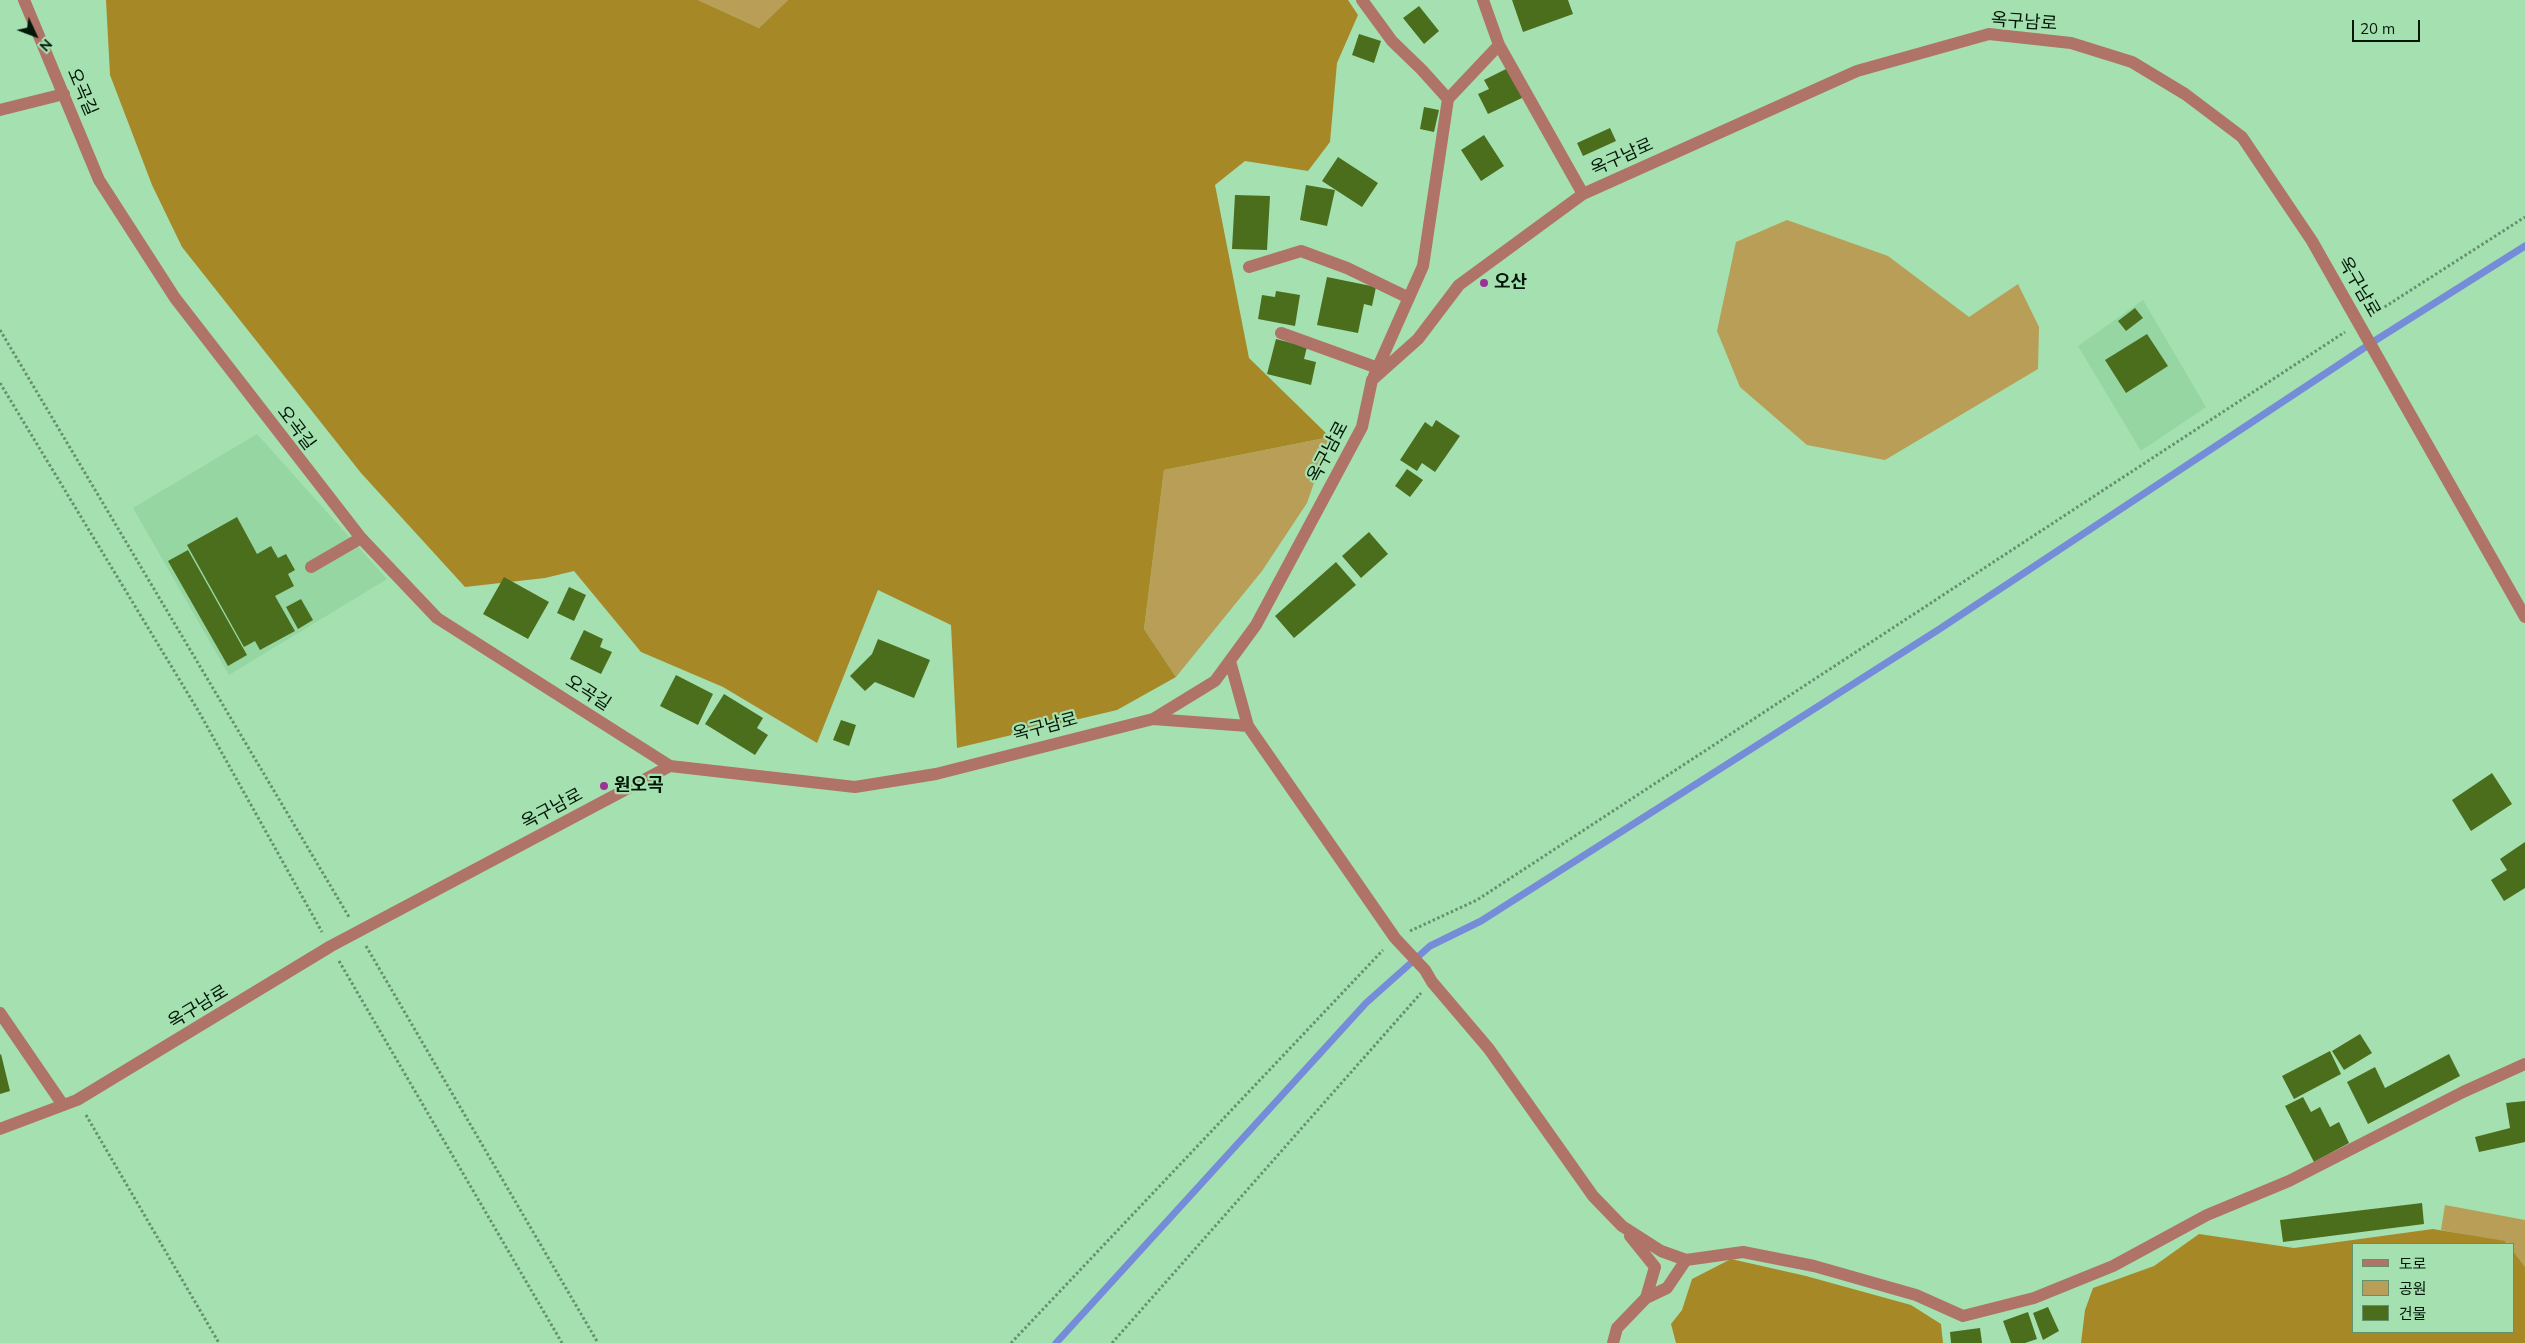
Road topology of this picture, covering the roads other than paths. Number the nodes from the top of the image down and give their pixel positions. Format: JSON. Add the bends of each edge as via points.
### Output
{"nodes":[{"id":1,"x":24,"y":0,"type":"edge"},
{"id":2,"x":1362,"y":0,"type":"edge"},
{"id":3,"x":1483,"y":0,"type":"edge"},
{"id":4,"x":1499,"y":45,"type":"junction"},
{"id":5,"x":64,"y":94,"type":"junction"},
{"id":6,"x":1448,"y":99,"type":"junction"},
{"id":7,"x":0,"y":110,"type":"edge"},
{"id":8,"x":1583,"y":194,"type":"junction"},
{"id":9,"x":1249,"y":267,"type":"dead end"},
{"id":10,"x":1409,"y":298,"type":"junction"},
{"id":11,"x":1282,"y":333,"type":"dead end"},
{"id":12,"x":1378,"y":368,"type":"junction"},
{"id":13,"x":1372,"y":380,"type":"junction"},
{"id":14,"x":361,"y":538,"type":"junction"},
{"id":15,"x":311,"y":567,"type":"dead end"},
{"id":16,"x":2525,"y":618,"type":"edge"},
{"id":17,"x":1230,"y":661,"type":"junction"},
{"id":18,"x":1153,"y":719,"type":"junction"},
{"id":19,"x":1248,"y":726,"type":"junction"},
{"id":20,"x":670,"y":766,"type":"junction"},
{"id":21,"x":0,"y":1012,"type":"edge"},
{"id":22,"x":2525,"y":1064,"type":"edge"},
{"id":23,"x":63,"y":1105,"type":"junction"},
{"id":24,"x":0,"y":1130,"type":"edge"},
{"id":25,"x":1622,"y":1226,"type":"junction"},
{"id":26,"x":1686,"y":1260,"type":"junction"},
{"id":27,"x":1646,"y":1298,"type":"junction"},
{"id":28,"x":1613,"y":1343,"type":"edge"}],
"edges":[{"from":1,"to":5,"type":"street","name":"오곡길"},
{"from":2,"to":6,"type":"street","via":[[1392,41]]},
{"from":3,"to":4,"type":"street"},
{"from":4,"to":6,"type":"street"},
{"from":4,"to":8,"type":"street"},
{"from":5,"to":7,"type":"street"},
{"from":5,"to":14,"type":"street","name":"오곡길","via":[[99,180],[175,298]]},
{"from":6,"to":10,"type":"street","via":[[1423,266]]},
{"from":8,"to":13,"type":"street","name":"옥구남로","via":[[1459,285],[1418,339]]},
{"from":8,"to":16,"type":"street","name":"옥구남로","via":[[1858,71],[1989,34],[2071,43],[2132,62],[2186,94],[2242,137],[2312,241]]},
{"from":9,"to":10,"type":"street","via":[[1301,251],[1347,268]]},
{"from":10,"to":12,"type":"street"},
{"from":11,"to":12,"type":"street"},
{"from":12,"to":13,"type":"street"},
{"from":13,"to":17,"type":"street","name":"옥구남로","via":[[1362,427],[1256,625]]},
{"from":14,"to":15,"type":"street"},
{"from":14,"to":20,"type":"street","name":"오곡길","via":[[436,618]]},
{"from":17,"to":18,"type":"street","name":"옥구남로","via":[[1215,681]]},
{"from":17,"to":19,"type":"street"},
{"from":18,"to":19,"type":"street"},
{"from":18,"to":20,"type":"street","name":"옥구남로","via":[[936,774],[855,787]]},
{"from":19,"to":25,"type":"street","via":[[1395,938],[1490,1049],[1593,1196]]},
{"from":20,"to":23,"type":"street","name":"옥구남로","via":[[331,946],[77,1100]]},
{"from":21,"to":23,"type":"street"},
{"from":22,"to":26,"type":"street","via":[[2289,1181],[2207,1215],[2113,1266],[2034,1298],[1963,1316],[1916,1295],[1796,1262],[1743,1252]]},
{"from":23,"to":24,"type":"street","name":"옥구남로"},
{"from":25,"to":26,"type":"street","via":[[1661,1251]]},
{"from":25,"to":27,"type":"street","via":[[1655,1267]]},
{"from":26,"to":27,"type":"street","via":[[1667,1288]]},
{"from":27,"to":28,"type":"street","via":[[1617,1328]]}]}
